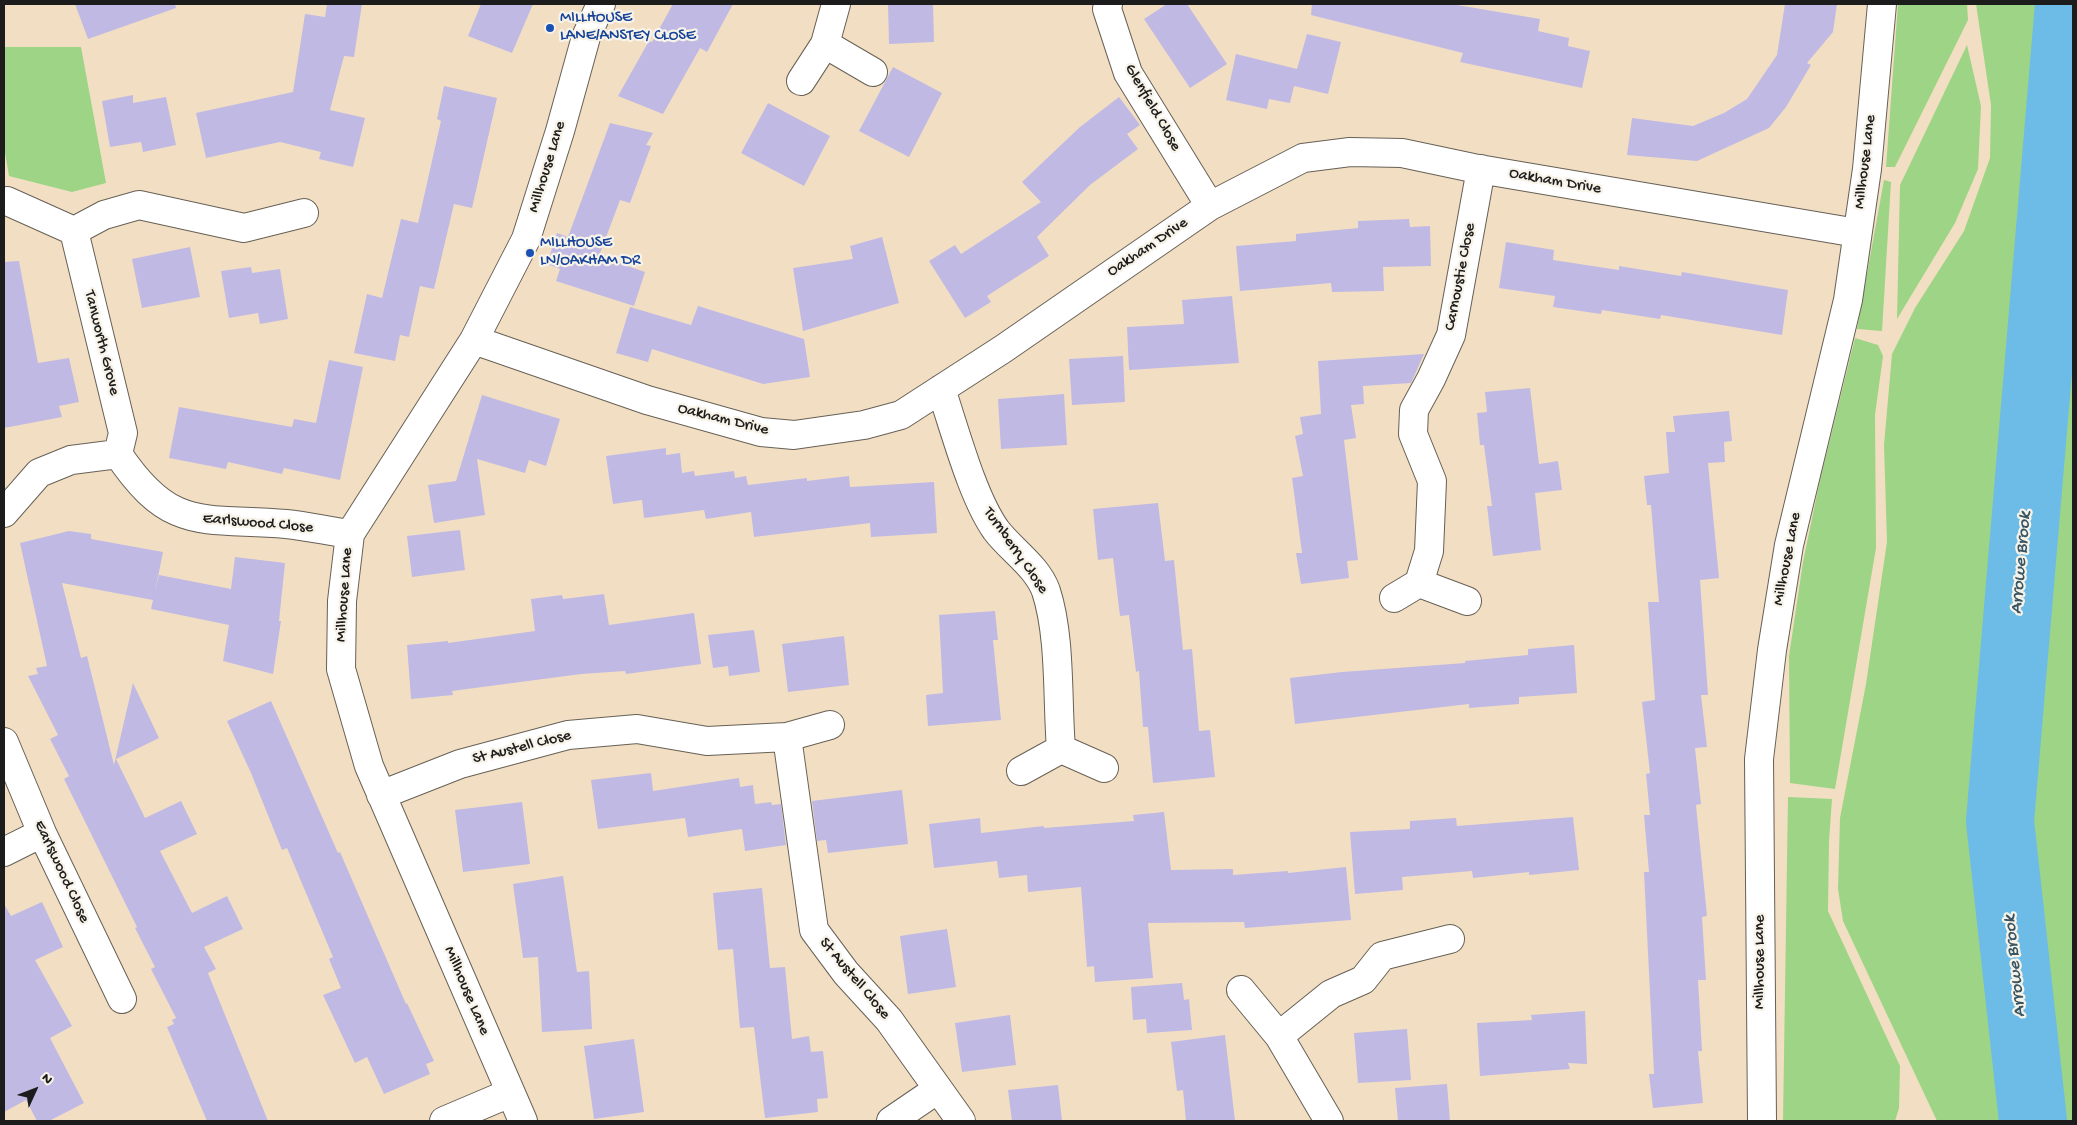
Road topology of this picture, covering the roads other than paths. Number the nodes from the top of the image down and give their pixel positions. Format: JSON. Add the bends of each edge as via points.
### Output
{"nodes":[{"id":1,"x":600,"y":4,"type":"edge"},
{"id":2,"x":836,"y":4,"type":"edge"},
{"id":3,"x":1108,"y":4,"type":"edge"},
{"id":4,"x":1882,"y":4,"type":"edge"},
{"id":5,"x":825,"y":44,"type":"junction"},
{"id":6,"x":873,"y":72,"type":"dead end"},
{"id":7,"x":801,"y":80,"type":"dead end"},
{"id":8,"x":1481,"y":169,"type":"junction"},
{"id":9,"x":7,"y":201,"type":"dead end"},
{"id":10,"x":1210,"y":206,"type":"junction"},
{"id":11,"x":304,"y":213,"type":"dead end"},
{"id":12,"x":74,"y":231,"type":"junction"},
{"id":13,"x":1857,"y":233,"type":"junction"},
{"id":14,"x":474,"y":340,"type":"junction"},
{"id":15,"x":941,"y":389,"type":"junction"},
{"id":16,"x":118,"y":454,"type":"junction"},
{"id":17,"x":4,"y":511,"type":"edge"},
{"id":18,"x":350,"y":534,"type":"junction"},
{"id":19,"x":1419,"y":583,"type":"junction"},
{"id":20,"x":1394,"y":598,"type":"dead end"},
{"id":21,"x":1467,"y":601,"type":"dead end"},
{"id":22,"x":830,"y":725,"type":"dead end"},
{"id":23,"x":787,"y":737,"type":"junction"},
{"id":24,"x":4,"y":742,"type":"edge"},
{"id":25,"x":1061,"y":749,"type":"junction"},
{"id":26,"x":1104,"y":768,"type":"dead end"},
{"id":27,"x":1021,"y":771,"type":"dead end"},
{"id":28,"x":382,"y":795,"type":"junction"},
{"id":29,"x":42,"y":834,"type":"junction"},
{"id":30,"x":4,"y":852,"type":"edge"},
{"id":31,"x":1450,"y":939,"type":"dead end"},
{"id":32,"x":1241,"y":990,"type":"dead end"},
{"id":33,"x":122,"y":999,"type":"dead end"},
{"id":34,"x":1279,"y":1036,"type":"junction"},
{"id":35,"x":938,"y":1089,"type":"junction"},
{"id":36,"x":510,"y":1093,"type":"junction"},
{"id":37,"x":444,"y":1121,"type":"edge"},
{"id":38,"x":523,"y":1121,"type":"edge"},
{"id":39,"x":891,"y":1121,"type":"edge"},
{"id":40,"x":961,"y":1121,"type":"edge"},
{"id":41,"x":1330,"y":1121,"type":"edge"},
{"id":42,"x":1762,"y":1121,"type":"edge"}],
"edges":[{"from":1,"to":14,"type":"street","name":"Millhouse Lane","via":[[586,37],[526,239]]},
{"from":2,"to":5,"type":"street"},
{"from":3,"to":10,"type":"street","name":"Glenfield Close","via":[[1128,73]]},
{"from":4,"to":13,"type":"street","name":"Millhouse Lane","via":[[1867,169]]},
{"from":5,"to":6,"type":"street"},
{"from":5,"to":7,"type":"street"},
{"from":8,"to":10,"type":"street","name":"Oakham Drive","via":[[1402,153],[1350,152],[1303,158]]},
{"from":8,"to":13,"type":"street","name":"Oakham Drive"},
{"from":8,"to":19,"type":"street","name":"Carnoustie Close","via":[[1451,335],[1414,410],[1413,434],[1432,481],[1429,551]]},
{"from":9,"to":12,"type":"street"},
{"from":10,"to":15,"type":"street","name":"Oakham Drive"},
{"from":11,"to":12,"type":"street","via":[[244,228],[139,205],[104,215]]},
{"from":12,"to":16,"type":"street","name":"Tanworth Grove","via":[[123,433]]},
{"from":13,"to":42,"type":"street","name":"Millhouse Lane","via":[[1848,300],[1789,545],[1759,759]]},
{"from":14,"to":15,"type":"street","name":"Oakham Drive","via":[[646,400],[761,432],[794,435],[864,425],[901,415]]},
{"from":14,"to":18,"type":"street","name":"Millhouse Lane"},
{"from":15,"to":25,"type":"street","name":"Turnberry Close","via":[[980,500],[996,530],[1025,560],[1045,588],[1053,617]]},
{"from":16,"to":17,"type":"street","via":[[72,460],[39,473]]},
{"from":16,"to":18,"type":"street","name":"Earlswood Close","via":[[152,498],[187,516],[200,520],[286,524]]},
{"from":18,"to":28,"type":"street","name":"Millhouse Lane","via":[[342,600],[341,669],[369,766]]},
{"from":19,"to":20,"type":"street"},
{"from":19,"to":21,"type":"street"},
{"from":22,"to":23,"type":"street","name":"St Austell Close"},
{"from":23,"to":28,"type":"street","name":"St Austell Close","via":[[707,741],[637,729],[568,735],[460,764]]},
{"from":23,"to":35,"type":"street","name":"St Austell Close","via":[[814,930],[846,974],[889,1020]]},
{"from":24,"to":29,"type":"street","name":"Earlswood Close"},
{"from":25,"to":26,"type":"street"},
{"from":25,"to":27,"type":"street"},
{"from":28,"to":36,"type":"street","name":"Millhouse Lane"},
{"from":29,"to":30,"type":"street"},
{"from":29,"to":33,"type":"street","name":"Earlswood Close"},
{"from":31,"to":34,"type":"street","via":[[1382,956],[1363,980],[1331,994]]},
{"from":32,"to":34,"type":"street"},
{"from":34,"to":41,"type":"street"},
{"from":35,"to":39,"type":"street"},
{"from":35,"to":40,"type":"street","name":"St Austell Close"},
{"from":36,"to":37,"type":"street"},
{"from":36,"to":38,"type":"street","name":"Millhouse Lane"}]}
